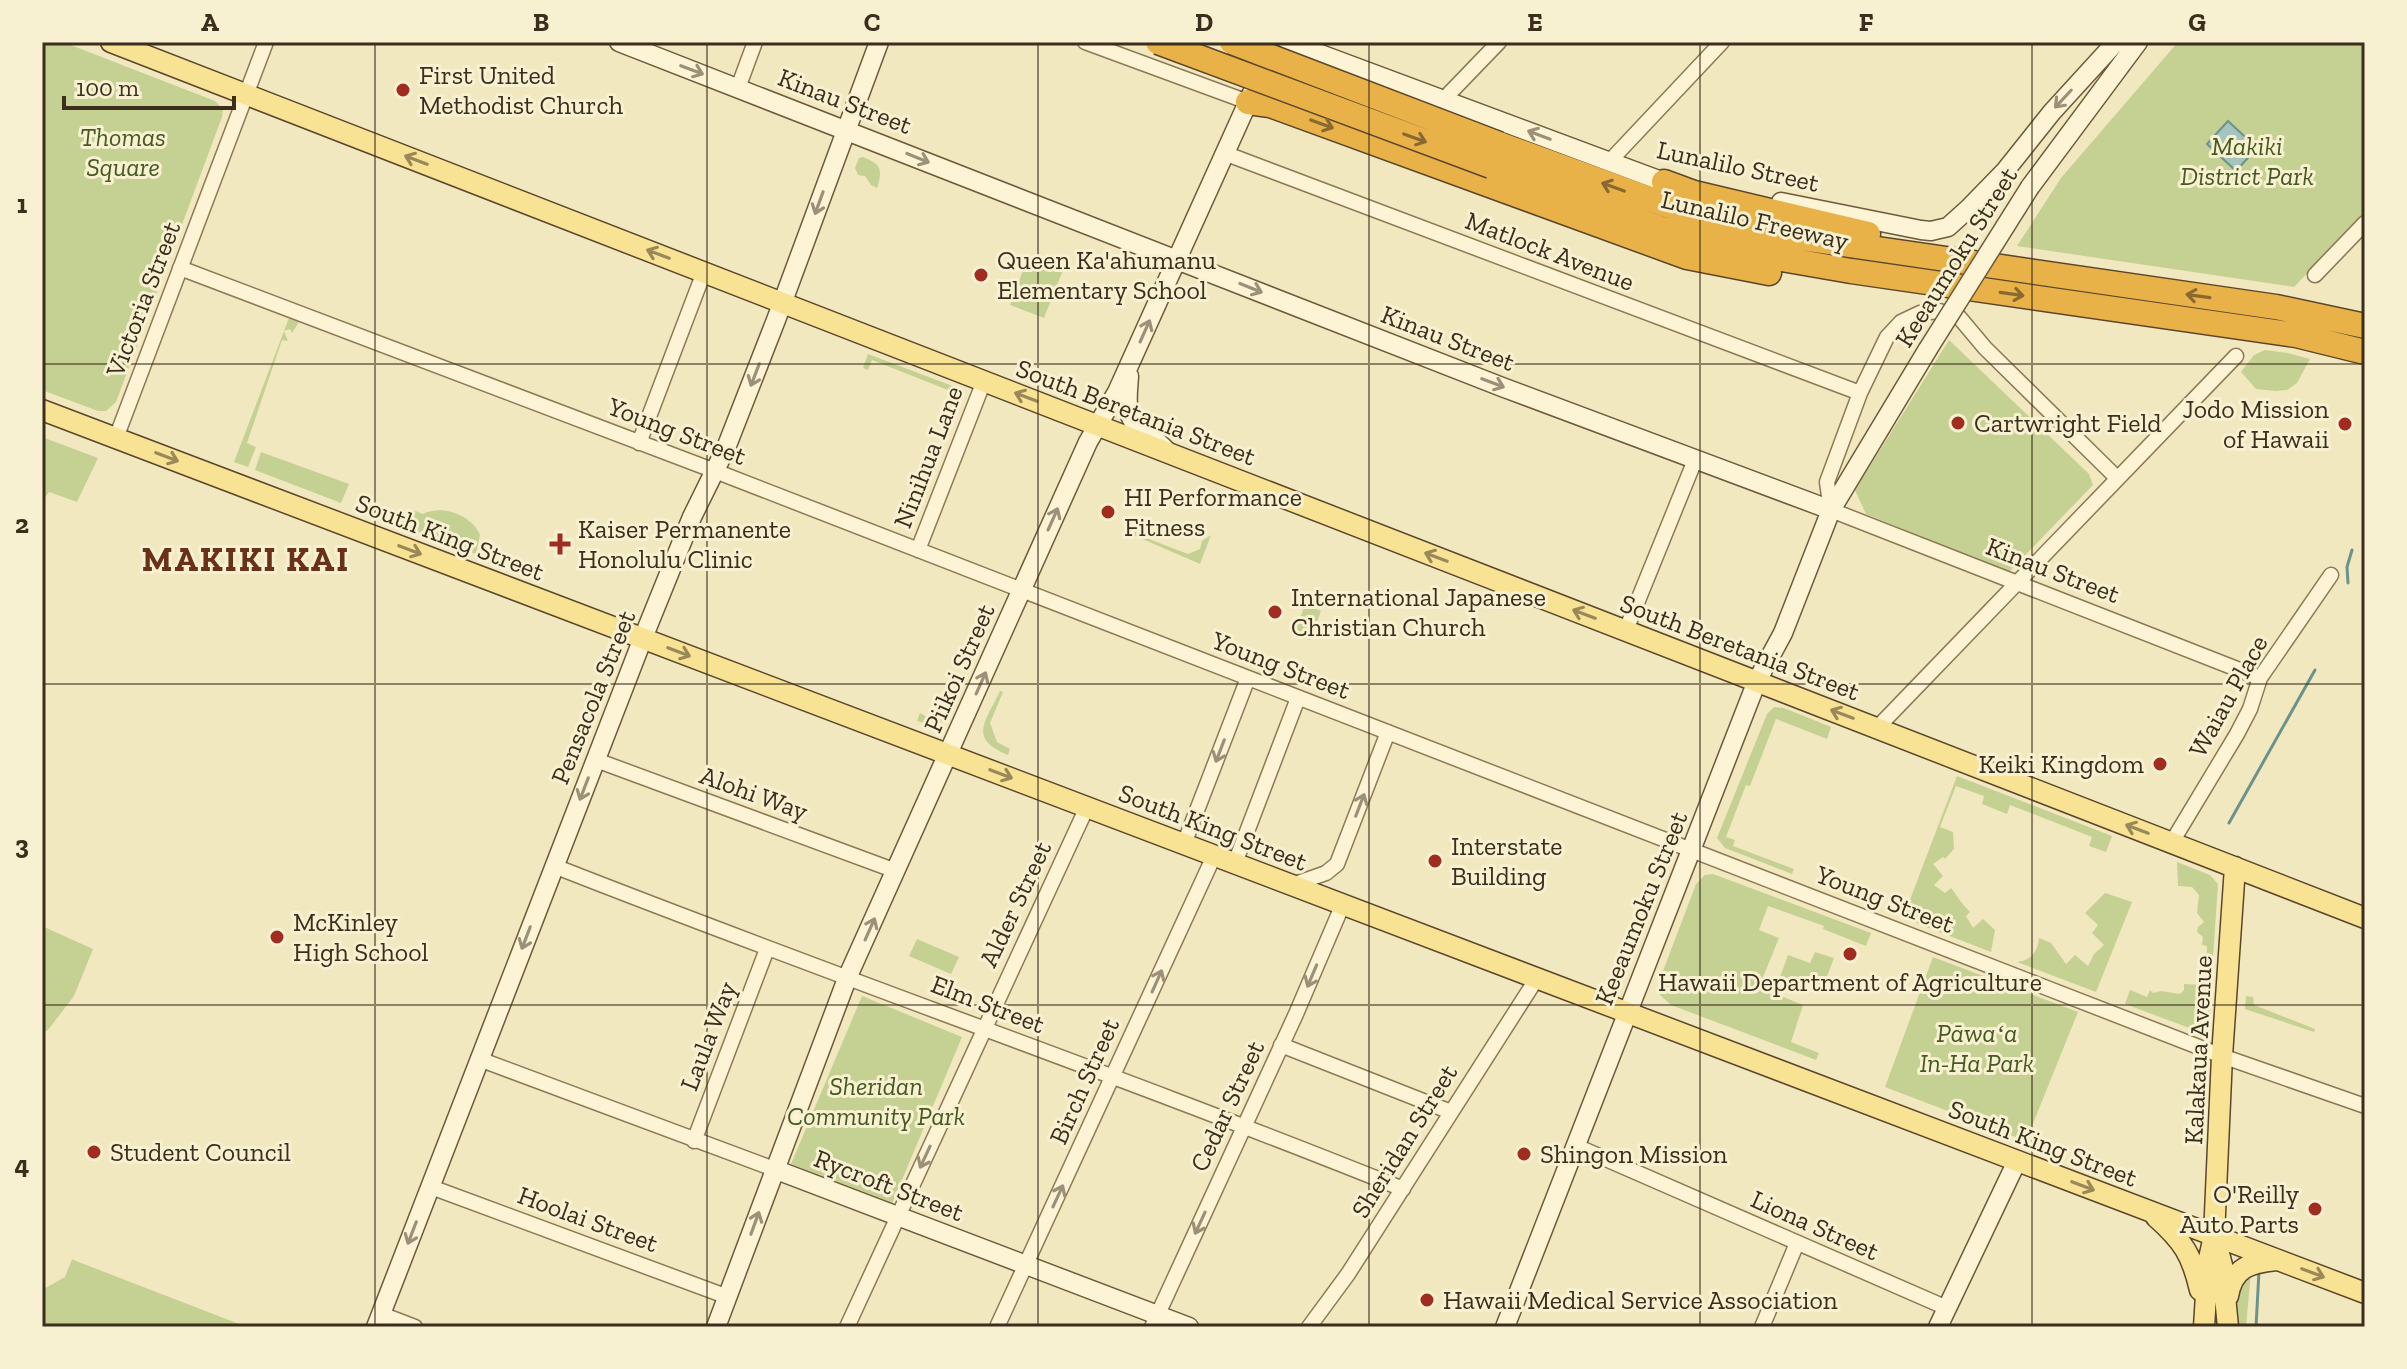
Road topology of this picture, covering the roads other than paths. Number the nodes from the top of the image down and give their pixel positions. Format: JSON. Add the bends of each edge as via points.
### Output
{"nodes":[{"id":1,"x":111,"y":42,"type":"edge"},
{"id":2,"x":266,"y":42,"type":"edge"},
{"id":3,"x":619,"y":42,"type":"edge"},
{"id":4,"x":755,"y":42,"type":"edge"},
{"id":5,"x":879,"y":42,"type":"edge"},
{"id":6,"x":1085,"y":42,"type":"edge"},
{"id":7,"x":1158,"y":42,"type":"edge"},
{"id":8,"x":1234,"y":42,"type":"edge"},
{"id":9,"x":1276,"y":42,"type":"edge"},
{"id":10,"x":1288,"y":42,"type":"edge"},
{"id":11,"x":1499,"y":42,"type":"edge"},
{"id":12,"x":1722,"y":42,"type":"edge"},
{"id":13,"x":2116,"y":42,"type":"edge"},
{"id":14,"x":2138,"y":42,"type":"edge"},
{"id":15,"x":2087,"y":74,"type":"junction"},
{"id":16,"x":738,"y":88,"type":"junction"},
{"id":17,"x":2103,"y":88,"type":"junction"},
{"id":18,"x":246,"y":94,"type":"junction"},
{"id":19,"x":1445,"y":98,"type":"junction"},
{"id":20,"x":1248,"y":102,"type":"junction"},
{"id":21,"x":846,"y":129,"type":"junction"},
{"id":22,"x":1224,"y":153,"type":"junction"},
{"id":23,"x":1495,"y":155,"type":"junction"},
{"id":24,"x":1609,"y":162,"type":"junction"},
{"id":25,"x":1664,"y":182,"type":"junction"},
{"id":26,"x":2365,"y":223,"type":"edge"},
{"id":27,"x":1906,"y":253,"type":"junction"},
{"id":28,"x":1178,"y":259,"type":"junction"},
{"id":29,"x":180,"y":268,"type":"junction"},
{"id":30,"x":704,"y":272,"type":"junction"},
{"id":31,"x":2315,"y":275,"type":"dead end"},
{"id":32,"x":1934,"y":283,"type":"junction"},
{"id":33,"x":783,"y":303,"type":"junction"},
{"id":34,"x":2276,"y":307,"type":"junction"},
{"id":35,"x":2365,"y":313,"type":"edge"},
{"id":36,"x":2365,"y":326,"type":"edge"},
{"id":37,"x":2296,"y":335,"type":"junction"},
{"id":38,"x":2365,"y":352,"type":"edge"},
{"id":39,"x":2236,"y":356,"type":"dead end"},
{"id":40,"x":2365,"y":361,"type":"edge"},
{"id":41,"x":1130,"y":364,"type":"junction"},
{"id":42,"x":984,"y":381,"type":"junction"},
{"id":43,"x":1860,"y":393,"type":"junction"},
{"id":44,"x":42,"y":410,"type":"edge"},
{"id":45,"x":1098,"y":426,"type":"junction"},
{"id":46,"x":116,"y":438,"type":"junction"},
{"id":47,"x":639,"y":443,"type":"junction"},
{"id":48,"x":1167,"y":452,"type":"junction"},
{"id":49,"x":1695,"y":460,"type":"junction"},
{"id":50,"x":715,"y":471,"type":"junction"},
{"id":51,"x":2116,"y":477,"type":"junction"},
{"id":52,"x":1831,"y":510,"type":"junction"},
{"id":53,"x":918,"y":550,"type":"junction"},
{"id":54,"x":2331,"y":575,"type":"dead end"},
{"id":55,"x":2016,"y":584,"type":"junction"},
{"id":56,"x":1022,"y":591,"type":"junction"},
{"id":57,"x":1626,"y":630,"type":"junction"},
{"id":58,"x":643,"y":638,"type":"junction"},
{"id":59,"x":1248,"y":678,"type":"junction"},
{"id":60,"x":2260,"y":678,"type":"junction"},
{"id":61,"x":1757,"y":681,"type":"junction"},
{"id":62,"x":1298,"y":698,"type":"junction"},
{"id":63,"x":1877,"y":728,"type":"junction"},
{"id":64,"x":1388,"y":732,"type":"junction"},
{"id":65,"x":949,"y":755,"type":"junction"},
{"id":66,"x":596,"y":760,"type":"junction"},
{"id":67,"x":1087,"y":807,"type":"junction"},
{"id":68,"x":2172,"y":842,"type":"junction"},
{"id":69,"x":1184,"y":844,"type":"junction"},
{"id":70,"x":1692,"y":850,"type":"junction"},
{"id":71,"x":1214,"y":856,"type":"junction"},
{"id":72,"x":1235,"y":863,"type":"junction"},
{"id":73,"x":554,"y":866,"type":"junction"},
{"id":74,"x":2235,"y":867,"type":"junction"},
{"id":75,"x":896,"y":871,"type":"junction"},
{"id":76,"x":1292,"y":885,"type":"junction"},
{"id":77,"x":1343,"y":904,"type":"junction"},
{"id":78,"x":2365,"y":918,"type":"edge"},
{"id":79,"x":767,"y":949,"type":"junction"},
{"id":80,"x":848,"y":976,"type":"junction"},
{"id":81,"x":1537,"y":978,"type":"junction"},
{"id":82,"x":1628,"y":1013,"type":"junction"},
{"id":83,"x":984,"y":1028,"type":"junction"},
{"id":84,"x":1281,"y":1045,"type":"junction"},
{"id":85,"x":2222,"y":1056,"type":"junction"},
{"id":86,"x":479,"y":1059,"type":"junction"},
{"id":87,"x":1111,"y":1076,"type":"junction"},
{"id":88,"x":2365,"y":1106,"type":"edge"},
{"id":89,"x":1451,"y":1112,"type":"junction"},
{"id":90,"x":1244,"y":1127,"type":"junction"},
{"id":91,"x":694,"y":1141,"type":"junction"},
{"id":92,"x":1576,"y":1146,"type":"junction"},
{"id":93,"x":2017,"y":1161,"type":"junction"},
{"id":94,"x":774,"y":1169,"type":"junction"},
{"id":95,"x":431,"y":1187,"type":"junction"},
{"id":96,"x":1403,"y":1189,"type":"junction"},
{"id":97,"x":2150,"y":1211,"type":"junction"},
{"id":98,"x":898,"y":1216,"type":"junction"},
{"id":99,"x":2214,"y":1236,"type":"junction"},
{"id":100,"x":1797,"y":1243,"type":"junction"},
{"id":101,"x":2277,"y":1260,"type":"junction"},
{"id":102,"x":1025,"y":1266,"type":"junction"},
{"id":103,"x":2365,"y":1293,"type":"edge"},
{"id":104,"x":728,"y":1297,"type":"junction"},
{"id":105,"x":2228,"y":1304,"type":"junction"},
{"id":106,"x":1947,"y":1308,"type":"junction"},
{"id":107,"x":2204,"y":1318,"type":"edge"},
{"id":108,"x":378,"y":1321,"type":"edge"},
{"id":109,"x":1155,"y":1321,"type":"edge"},
{"id":110,"x":415,"y":1327,"type":"edge"},
{"id":111,"x":716,"y":1327,"type":"edge"},
{"id":112,"x":847,"y":1327,"type":"edge"},
{"id":113,"x":997,"y":1327,"type":"edge"},
{"id":114,"x":1189,"y":1327,"type":"edge"},
{"id":115,"x":1309,"y":1327,"type":"edge"},
{"id":116,"x":1505,"y":1327,"type":"edge"},
{"id":117,"x":1762,"y":1327,"type":"edge"},
{"id":118,"x":1938,"y":1327,"type":"edge"},
{"id":119,"x":2228,"y":1327,"type":"edge"}],
"edges":[{"from":1,"to":18,"type":"main road","name":"South Beretania Street"},
{"from":2,"to":18,"type":"street","name":"Victoria Street"},
{"from":3,"to":16,"type":"main road","name":"Kinau Street","one_way":true},
{"from":4,"to":16,"type":"street"},
{"from":5,"to":21,"type":"main road","name":"Pensacola Street"},
{"from":6,"to":20,"type":"street"},
{"from":7,"to":23,"type":"highway","name":"Lunalilo Freeway","one_way":true,"bridge":true},
{"from":8,"to":20,"type":"main road","via":[[1244,53],[1248,70]]},
{"from":8,"to":23,"type":"highway","name":"Lunalilo Freeway","bridge":true},
{"from":9,"to":20,"type":"main road","name":"Piikoi Street"},
{"from":10,"to":19,"type":"main road","name":"Lunalilo Street"},
{"from":11,"to":19,"type":"street"},
{"from":12,"to":24,"type":"street"},
{"from":13,"to":15,"type":"main road","name":"Lunalilo Street"},
{"from":14,"to":17,"type":"main road","name":"Keeaumoku Street"},
{"from":15,"to":17,"type":"main road"},
{"from":15,"to":25,"type":"main road","name":"Lunalilo Street","one_way":true,"via":[[2005,171],[1943,229],[1921,230]]},
{"from":16,"to":21,"type":"main road","name":"Kinau Street"},
{"from":17,"to":52,"type":"main road","name":"Keeaumoku Street","bridge":true,"via":[[2030,187]]},
{"from":18,"to":29,"type":"street","name":"Victoria Street"},
{"from":30,"to":18,"type":"main road","name":"South Beretania Street","one_way":true},
{"from":24,"to":19,"type":"main road","name":"Lunalilo Street","one_way":true},
{"from":20,"to":22,"type":"main road","name":"Piikoi Street"},
{"from":20,"to":32,"type":"highway","one_way":true,"via":[[1270,105],[1687,257],[1781,275]]},
{"from":21,"to":28,"type":"main road","name":"Kinau Street","one_way":true},
{"from":21,"to":33,"type":"main road","name":"Pensacola Street","one_way":true},
{"from":22,"to":28,"type":"main road","name":"Piikoi Street"},
{"from":22,"to":43,"type":"street","name":"Matlock Avenue"},
{"from":27,"to":23,"type":"highway","name":"Lunalilo Freeway","one_way":true,"via":[[1735,226]]},
{"from":23,"to":32,"type":"highway","name":"Lunalilo Freeway","via":[[1626,217],[1716,245]]},
{"from":24,"to":25,"type":"main road","name":"Lunalilo Street"},
{"from":25,"to":27,"type":"highway","via":[[1872,235]]},
{"from":26,"to":31,"type":"street"},
{"from":34,"to":27,"type":"highway","name":"Lunalilo Freeway","one_way":true},
{"from":41,"to":28,"type":"main road","name":"Piikoi Street","one_way":true},
{"from":28,"to":49,"type":"main road","name":"Kinau Street","one_way":true},
{"from":29,"to":46,"type":"street","name":"Victoria Street"},
{"from":29,"to":47,"type":"street","name":"Young Street"},
{"from":30,"to":33,"type":"main road","name":"South Beretania Street"},
{"from":30,"to":47,"type":"street"},
{"from":32,"to":37,"type":"highway","name":"Lunalilo Freeway","one_way":true},
{"from":33,"to":42,"type":"main road","name":"South Beretania Street"},
{"from":33,"to":50,"type":"main road","name":"Pensacola Street","one_way":true},
{"from":34,"to":35,"type":"highway"},
{"from":34,"to":36,"type":"highway","name":"Lunalilo Freeway"},
{"from":37,"to":38,"type":"highway","name":"Lunalilo Freeway"},
{"from":37,"to":40,"type":"highway"},
{"from":39,"to":51,"type":"street"},
{"from":41,"to":45,"type":"main road","name":"Piikoi Street"},
{"from":41,"to":48,"type":"main road","via":[[1131,417]]},
{"from":45,"to":42,"type":"main road","name":"South Beretania Street","one_way":true},
{"from":42,"to":53,"type":"street","name":"Ninihua Lane"},
{"from":43,"to":51,"type":"street","name":"Keeaumoku Street","via":[[1887,337],[1901,322],[1939,311],[1959,317]]},
{"from":43,"to":52,"type":"street","name":"Keeaumoku Street","via":[[1827,482]]},
{"from":44,"to":46,"type":"main road","name":"South King Street"},
{"from":45,"to":48,"type":"main road","name":"South Beretania Street"},
{"from":56,"to":45,"type":"main road","name":"Piikoi Street","one_way":true},
{"from":46,"to":58,"type":"main road","name":"South King Street","one_way":true},
{"from":47,"to":50,"type":"street","name":"Young Street"},
{"from":57,"to":48,"type":"main road","name":"South Beretania Street","one_way":true},
{"from":49,"to":52,"type":"main road","name":"Kinau Street"},
{"from":49,"to":57,"type":"street"},
{"from":50,"to":53,"type":"street","name":"Young Street"},
{"from":50,"to":58,"type":"main road","name":"Pensacola Street"},
{"from":51,"to":55,"type":"street"},
{"from":52,"to":55,"type":"street","name":"Kinau Street"},
{"from":52,"to":61,"type":"main road","name":"Keeaumoku Street","via":[[1783,633]]},
{"from":53,"to":56,"type":"street","name":"Young Street"},
{"from":54,"to":60,"type":"street","name":"Waiau Place"},
{"from":55,"to":60,"type":"street","name":"Kinau Street"},
{"from":55,"to":63,"type":"street"},
{"from":56,"to":59,"type":"street","name":"Young Street"},
{"from":65,"to":56,"type":"main road","name":"Piikoi Street","one_way":true},
{"from":57,"to":61,"type":"main road","name":"South Beretania Street"},
{"from":58,"to":65,"type":"main road","name":"South King Street","one_way":true},
{"from":58,"to":66,"type":"main road","name":"Pensacola Street"},
{"from":59,"to":62,"type":"street","name":"Young Street"},
{"from":59,"to":69,"type":"street","one_way":true},
{"from":60,"to":68,"type":"street","name":"Waiau Place","via":[[2250,709]]},
{"from":63,"to":61,"type":"main road","name":"South Beretania Street","one_way":true},
{"from":61,"to":70,"type":"main road","name":"Keeaumoku Street"},
{"from":62,"to":64,"type":"street","name":"Young Street"},
{"from":62,"to":72,"type":"street"},
{"from":68,"to":63,"type":"main road","name":"South Beretania Street","one_way":true},
{"from":64,"to":70,"type":"street","name":"Young Street"},
{"from":76,"to":64,"type":"street","one_way":true,"via":[[1337,864]]},
{"from":65,"to":67,"type":"main road","name":"South King Street","one_way":true},
{"from":65,"to":75,"type":"main road","name":"Piikoi Street"},
{"from":66,"to":73,"type":"main road","name":"Pensacola Street","one_way":true},
{"from":66,"to":75,"type":"street","name":"Alohi Way"},
{"from":67,"to":69,"type":"main road","name":"South King Street"},
{"from":67,"to":83,"type":"street","name":"Alder Street"},
{"from":68,"to":74,"type":"main road","name":"South Beretania Street"},
{"from":69,"to":71,"type":"main road","name":"South King Street"},
{"from":70,"to":82,"type":"main road","name":"Keeaumoku Street"},
{"from":70,"to":85,"type":"street","name":"Young Street"},
{"from":71,"to":72,"type":"main road","name":"South King Street"},
{"from":87,"to":71,"type":"street","name":"Birch Street","one_way":true},
{"from":72,"to":76,"type":"main road","name":"South King Street"},
{"from":73,"to":79,"type":"street","name":"Elm Street"},
{"from":73,"to":86,"type":"main road","name":"Pensacola Street","one_way":true},
{"from":74,"to":78,"type":"main road","name":"South Beretania Street"},
{"from":74,"to":85,"type":"main road","name":"Kalakaua Avenue"},
{"from":80,"to":75,"type":"main road","name":"Piikoi Street","one_way":true},
{"from":76,"to":77,"type":"main road","name":"South King Street"},
{"from":77,"to":81,"type":"main road","name":"South King Street"},
{"from":77,"to":84,"type":"street","name":"Cedar Street","one_way":true},
{"from":79,"to":80,"type":"street","name":"Elm Street"},
{"from":79,"to":91,"type":"street","name":"Laula Way"},
{"from":80,"to":83,"type":"street","name":"Elm Street"},
{"from":80,"to":94,"type":"main road","name":"Piikoi Street"},
{"from":81,"to":82,"type":"main road","name":"South King Street"},
{"from":81,"to":89,"type":"street","name":"Sheridan Street"},
{"from":82,"to":92,"type":"main road","name":"Keeaumoku Street"},
{"from":82,"to":93,"type":"main road","name":"South King Street"},
{"from":83,"to":87,"type":"street","name":"Elm Street"},
{"from":83,"to":98,"type":"street","name":"Alder Street","one_way":true},
{"from":84,"to":89,"type":"street"},
{"from":84,"to":90,"type":"street","name":"Cedar Street"},
{"from":85,"to":88,"type":"street","name":"Young Street"},
{"from":85,"to":99,"type":"main road","name":"Kalakaua Avenue"},
{"from":86,"to":91,"type":"street","name":"Rycroft Street"},
{"from":86,"to":95,"type":"main road","name":"Pensacola Street"},
{"from":87,"to":90,"type":"street","name":"Elm Street"},
{"from":102,"to":87,"type":"street","name":"Birch Street","one_way":true},
{"from":89,"to":96,"type":"street","name":"Sheridan Street"},
{"from":90,"to":96,"type":"street","name":"Elm Street"},
{"from":90,"to":109,"type":"street","name":"Cedar Street","one_way":true},
{"from":91,"to":94,"type":"street","name":"Rycroft Street"},
{"from":92,"to":100,"type":"street","name":"Liona Street"},
{"from":92,"to":116,"type":"main road","name":"Keeaumoku Street"},
{"from":93,"to":97,"type":"main road","name":"South King Street","one_way":true},
{"from":93,"to":106,"type":"main road"},
{"from":94,"to":98,"type":"main road","name":"Rycroft Street"},
{"from":104,"to":94,"type":"main road","name":"Piikoi Street","one_way":true},
{"from":95,"to":104,"type":"street","name":"Hoolai Street"},
{"from":95,"to":108,"type":"main road","name":"Pensacola Street","one_way":true},
{"from":96,"to":115,"type":"street","name":"Sheridan Street"},
{"from":97,"to":99,"type":"main road","name":"South King Street"},
{"from":97,"to":107,"type":"main road","via":[[2186,1248]]},
{"from":98,"to":102,"type":"main road","name":"Rycroft Street"},
{"from":98,"to":112,"type":"street","name":"Alder Street"},
{"from":99,"to":101,"type":"main road","name":"South King Street"},
{"from":99,"to":105,"type":"main road","name":"Kalakaua Avenue"},
{"from":99,"to":107,"type":"main road","name":"Kalakaua Avenue"},
{"from":100,"to":106,"type":"street","name":"Liona Street"},
{"from":100,"to":117,"type":"street"},
{"from":101,"to":103,"type":"main road","name":"South King Street","one_way":true},
{"from":101,"to":105,"type":"main road","via":[[2238,1271]]},
{"from":102,"to":109,"type":"main road","name":"Rycroft Street"},
{"from":102,"to":113,"type":"street","name":"Birch Street"},
{"from":104,"to":111,"type":"main road","name":"Piikoi Street"},
{"from":105,"to":119,"type":"main road","name":"Kalakaua Avenue"},
{"from":106,"to":118,"type":"main road"},
{"from":108,"to":110,"type":"street"},
{"from":109,"to":114,"type":"main road","name":"Rycroft Street"}]}
